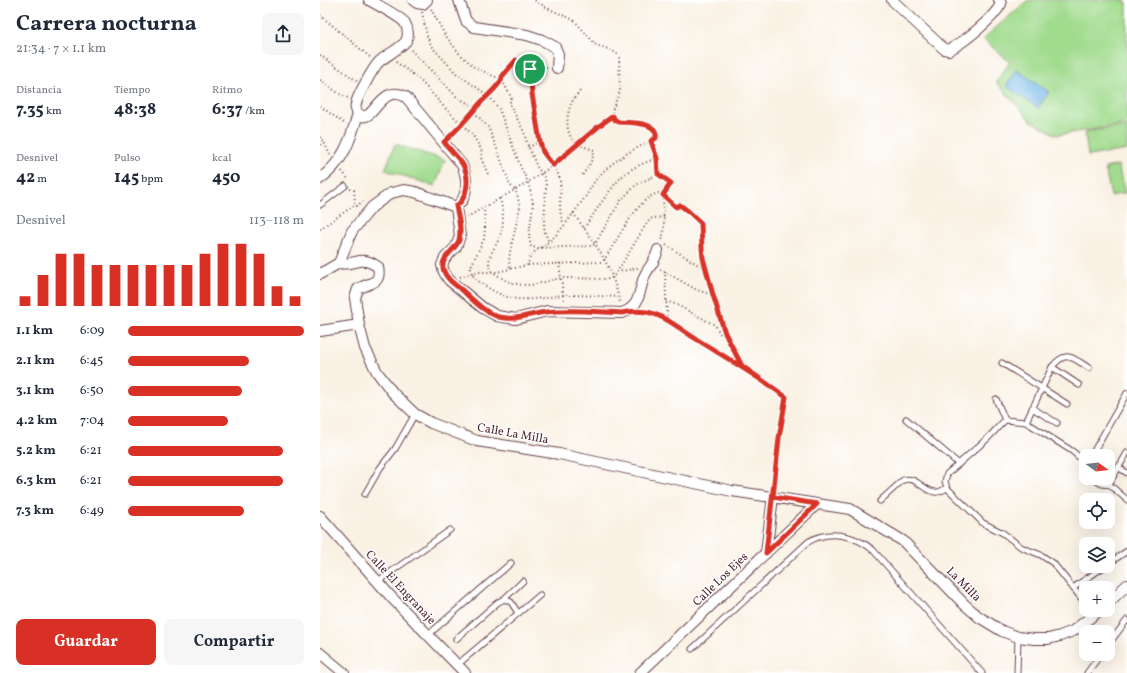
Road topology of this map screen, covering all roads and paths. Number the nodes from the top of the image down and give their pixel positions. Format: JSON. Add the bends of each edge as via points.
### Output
{"nodes":[{"id":1,"x":369,"y":0,"type":"edge"},
{"id":2,"x":459,"y":0,"type":"edge"},
{"id":3,"x":534,"y":0,"type":"edge"},
{"id":4,"x":892,"y":0,"type":"edge"},
{"id":5,"x":421,"y":1,"type":"edge"},
{"id":6,"x":1000,"y":2,"type":"edge"},
{"id":7,"x":320,"y":15,"type":"edge"},
{"id":8,"x":404,"y":43,"type":"junction"},
{"id":9,"x":320,"y":55,"type":"edge"},
{"id":10,"x":386,"y":56,"type":"junction"},
{"id":11,"x":378,"y":63,"type":"junction"},
{"id":12,"x":557,"y":68,"type":"joint"},
{"id":13,"x":530,"y":69,"type":"junction"},
{"id":14,"x":320,"y":80,"type":"edge"},
{"id":15,"x":502,"y":80,"type":"junction"},
{"id":16,"x":364,"y":86,"type":"junction"},
{"id":17,"x":580,"y":91,"type":"dead end"},
{"id":18,"x":488,"y":96,"type":"junction"},
{"id":19,"x":357,"y":102,"type":"junction"},
{"id":20,"x":320,"y":106,"type":"edge"},
{"id":21,"x":476,"y":108,"type":"junction"},
{"id":22,"x":474,"y":112,"type":"junction"},
{"id":23,"x":358,"y":114,"type":"junction"},
{"id":24,"x":613,"y":116,"type":"junction"},
{"id":25,"x":462,"y":124,"type":"junction"},
{"id":26,"x":354,"y":128,"type":"junction"},
{"id":27,"x":320,"y":137,"type":"edge"},
{"id":28,"x":323,"y":140,"type":"junction"},
{"id":29,"x":651,"y":141,"type":"junction"},
{"id":30,"x":444,"y":142,"type":"junction"},
{"id":31,"x":540,"y":142,"type":"junction"},
{"id":32,"x":578,"y":144,"type":"junction"},
{"id":33,"x":320,"y":145,"type":"edge"},
{"id":34,"x":528,"y":147,"type":"junction"},
{"id":35,"x":657,"y":158,"type":"junction"},
{"id":36,"x":338,"y":162,"type":"junction"},
{"id":37,"x":553,"y":165,"type":"junction"},
{"id":38,"x":542,"y":172,"type":"junction"},
{"id":39,"x":488,"y":174,"type":"dead end"},
{"id":40,"x":658,"y":174,"type":"junction"},
{"id":41,"x":582,"y":176,"type":"dead end"},
{"id":42,"x":320,"y":179,"type":"edge"},
{"id":43,"x":528,"y":182,"type":"junction"},
{"id":44,"x":345,"y":186,"type":"junction"},
{"id":45,"x":515,"y":190,"type":"junction"},
{"id":46,"x":663,"y":195,"type":"junction"},
{"id":47,"x":368,"y":197,"type":"dead end"},
{"id":48,"x":500,"y":198,"type":"junction"},
{"id":49,"x":356,"y":204,"type":"junction"},
{"id":50,"x":320,"y":205,"type":"edge"},
{"id":51,"x":456,"y":206,"type":"junction"},
{"id":52,"x":484,"y":207,"type":"junction"},
{"id":53,"x":573,"y":213,"type":"junction"},
{"id":54,"x":664,"y":217,"type":"junction"},
{"id":55,"x":459,"y":222,"type":"junction"},
{"id":56,"x":564,"y":224,"type":"junction"},
{"id":57,"x":320,"y":229,"type":"edge"},
{"id":58,"x":584,"y":229,"type":"junction"},
{"id":59,"x":549,"y":242,"type":"junction"},
{"id":60,"x":595,"y":244,"type":"junction"},
{"id":61,"x":660,"y":246,"type":"junction"},
{"id":62,"x":539,"y":248,"type":"junction"},
{"id":63,"x":604,"y":260,"type":"junction"},
{"id":64,"x":339,"y":263,"type":"junction"},
{"id":65,"x":559,"y":263,"type":"junction"},
{"id":66,"x":528,"y":265,"type":"junction"},
{"id":67,"x":650,"y":266,"type":"junction"},
{"id":68,"x":510,"y":270,"type":"junction"},
{"id":69,"x":706,"y":270,"type":"junction"},
{"id":70,"x":665,"y":271,"type":"junction"},
{"id":71,"x":493,"y":272,"type":"junction"},
{"id":72,"x":618,"y":272,"type":"junction"},
{"id":73,"x":320,"y":274,"type":"edge"},
{"id":74,"x":471,"y":274,"type":"junction"},
{"id":75,"x":613,"y":277,"type":"junction"},
{"id":76,"x":561,"y":278,"type":"junction"},
{"id":77,"x":449,"y":280,"type":"junction"},
{"id":78,"x":564,"y":295,"type":"junction"},
{"id":79,"x":713,"y":295,"type":"junction"},
{"id":80,"x":618,"y":297,"type":"junction"},
{"id":81,"x":666,"y":300,"type":"junction"},
{"id":82,"x":566,"y":311,"type":"junction"},
{"id":83,"x":625,"y":312,"type":"junction"},
{"id":84,"x":667,"y":321,"type":"junction"},
{"id":85,"x":359,"y":325,"type":"junction"},
{"id":86,"x":320,"y":331,"type":"edge"},
{"id":87,"x":725,"y":333,"type":"junction"},
{"id":88,"x":1002,"y":363,"type":"dead end"},
{"id":89,"x":742,"y":366,"type":"junction"},
{"id":90,"x":1052,"y":367,"type":"junction"},
{"id":91,"x":1089,"y":368,"type":"dead end"},
{"id":92,"x":1080,"y":386,"type":"dead end"},
{"id":93,"x":1041,"y":388,"type":"junction"},
{"id":94,"x":1127,"y":393,"type":"edge"},
{"id":95,"x":996,"y":399,"type":"dead end"},
{"id":96,"x":1067,"y":404,"type":"dead end"},
{"id":97,"x":1032,"y":408,"type":"junction"},
{"id":98,"x":414,"y":414,"type":"junction"},
{"id":99,"x":906,"y":419,"type":"dead end"},
{"id":100,"x":1005,"y":420,"type":"junction"},
{"id":101,"x":1026,"y":422,"type":"junction"},
{"id":102,"x":1058,"y":423,"type":"dead end"},
{"id":103,"x":1095,"y":449,"type":"edge"},
{"id":104,"x":1127,"y":453,"type":"edge"},
{"id":105,"x":1079,"y":458,"type":"edge"},
{"id":106,"x":959,"y":464,"type":"junction"},
{"id":107,"x":1118,"y":467,"type":"junction"},
{"id":108,"x":1115,"y":473,"type":"edge"},
{"id":109,"x":1127,"y":474,"type":"edge"},
{"id":110,"x":1110,"y":485,"type":"edge"},
{"id":111,"x":947,"y":488,"type":"junction"},
{"id":112,"x":366,"y":494,"type":"dead end"},
{"id":113,"x":773,"y":497,"type":"junction"},
{"id":114,"x":1127,"y":500,"type":"edge"},
{"id":115,"x":880,"y":501,"type":"dead end"},
{"id":116,"x":817,"y":504,"type":"junction"},
{"id":117,"x":320,"y":516,"type":"edge"},
{"id":118,"x":450,"y":530,"type":"dead end"},
{"id":119,"x":1126,"y":551,"type":"edge"},
{"id":120,"x":766,"y":553,"type":"junction"},
{"id":121,"x":1115,"y":559,"type":"edge"},
{"id":122,"x":512,"y":563,"type":"dead end"},
{"id":123,"x":1095,"y":573,"type":"edge"},
{"id":124,"x":378,"y":581,"type":"junction"},
{"id":125,"x":523,"y":581,"type":"dead end"},
{"id":126,"x":1127,"y":585,"type":"edge"},
{"id":127,"x":1073,"y":588,"type":"junction"},
{"id":128,"x":540,"y":595,"type":"dead end"},
{"id":129,"x":1079,"y":595,"type":"edge"},
{"id":130,"x":1115,"y":596,"type":"edge"},
{"id":131,"x":504,"y":599,"type":"junction"},
{"id":132,"x":518,"y":613,"type":"junction"},
{"id":133,"x":1089,"y":617,"type":"edge"},
{"id":134,"x":1127,"y":620,"type":"edge"},
{"id":135,"x":428,"y":635,"type":"junction"},
{"id":136,"x":1115,"y":636,"type":"edge"},
{"id":137,"x":1018,"y":637,"type":"junction"},
{"id":138,"x":456,"y":639,"type":"dead end"},
{"id":139,"x":692,"y":649,"type":"dead end"},
{"id":140,"x":320,"y":653,"type":"edge"},
{"id":141,"x":1096,"y":661,"type":"edge"},
{"id":142,"x":457,"y":665,"type":"junction"},
{"id":143,"x":344,"y":673,"type":"edge"},
{"id":144,"x":465,"y":673,"type":"edge"},
{"id":145,"x":640,"y":673,"type":"edge"},
{"id":146,"x":982,"y":673,"type":"edge"},
{"id":147,"x":1017,"y":673,"type":"edge"},
{"id":148,"x":1087,"y":673,"type":"edge"}],
"edges":[{"from":1,"to":8,"type":"street","via":[[404,22],[408,29],[407,40]]},
{"from":2,"to":12,"type":"street","via":[[466,21],[474,27],[526,35],[555,47],[558,54]]},
{"from":3,"to":24,"type":"path","via":[[574,20],[596,45],[617,54],[620,91],[613,108]]},
{"from":4,"to":6,"type":"street","via":[[944,49],[949,50],[984,24],[997,11]]},
{"from":5,"to":15,"type":"path","via":[[433,12],[445,35],[469,64]]},
{"from":5,"to":18,"type":"path","via":[[427,36],[432,47],[456,73]]},
{"from":7,"to":11,"type":"path"},
{"from":8,"to":10,"type":"street"},
{"from":8,"to":21,"type":"path","via":[[457,96]]},
{"from":9,"to":16,"type":"path"},
{"from":10,"to":11,"type":"street"},
{"from":10,"to":25,"type":"path","via":[[418,78]]},
{"from":11,"to":16,"type":"street"},
{"from":12,"to":13,"type":"path","via":[[546,66],[536,73]]},
{"from":13,"to":15,"type":"path","via":[[516,60]]},
{"from":13,"to":31,"type":"path"},
{"from":14,"to":19,"type":"path","via":[[341,95]]},
{"from":15,"to":18,"type":"path"},
{"from":15,"to":34,"type":"path","via":[[512,99],[509,103],[522,127]]},
{"from":16,"to":19,"type":"street"},
{"from":17,"to":32,"type":"path","via":[[571,104],[568,115],[570,136]]},
{"from":18,"to":21,"type":"path"},
{"from":18,"to":43,"type":"path","via":[[499,109]]},
{"from":19,"to":23,"type":"street"},
{"from":20,"to":26,"type":"path"},
{"from":21,"to":22,"type":"path"},
{"from":22,"to":25,"type":"path"},
{"from":22,"to":45,"type":"path","via":[[488,127],[510,185]]},
{"from":23,"to":26,"type":"street"},
{"from":23,"to":30,"type":"street","via":[[368,115],[387,95],[400,94],[412,103]]},
{"from":24,"to":29,"type":"path","via":[[619,122],[643,124],[654,129],[656,138]]},
{"from":24,"to":32,"type":"path"},
{"from":25,"to":30,"type":"path"},
{"from":25,"to":39,"type":"path","via":[[481,149],[481,158]]},
{"from":26,"to":36,"type":"street","via":[[347,148]]},
{"from":27,"to":28,"type":"path"},
{"from":28,"to":33,"type":"path"},
{"from":28,"to":36,"type":"path"},
{"from":29,"to":35,"type":"path"},
{"from":29,"to":53,"type":"path","via":[[620,158],[600,176]]},
{"from":30,"to":51,"type":"street","via":[[466,173],[466,193],[463,202]]},
{"from":31,"to":34,"type":"path"},
{"from":31,"to":37,"type":"path","via":[[543,152]]},
{"from":32,"to":37,"type":"path"},
{"from":32,"to":41,"type":"path","via":[[594,150],[590,164]]},
{"from":34,"to":38,"type":"path"},
{"from":35,"to":40,"type":"path"},
{"from":35,"to":58,"type":"path","via":[[625,173]]},
{"from":36,"to":42,"type":"street"},
{"from":36,"to":44,"type":"path","via":[[342,162],[341,169],[349,181]]},
{"from":37,"to":38,"type":"path"},
{"from":37,"to":56,"type":"path","via":[[560,179],[560,218]]},
{"from":38,"to":43,"type":"path"},
{"from":38,"to":59,"type":"path","via":[[546,186],[544,226]]},
{"from":40,"to":46,"type":"path","via":[[671,183]]},
{"from":40,"to":60,"type":"path","via":[[636,185],[621,200]]},
{"from":43,"to":45,"type":"path"},
{"from":43,"to":62,"type":"path","via":[[533,205],[529,242],[531,247]]},
{"from":44,"to":49,"type":"path","via":[[346,189],[354,190]]},
{"from":44,"to":50,"type":"lane"},
{"from":45,"to":48,"type":"path"},
{"from":45,"to":68,"type":"path","via":[[520,207],[510,252]]},
{"from":46,"to":54,"type":"path"},
{"from":46,"to":63,"type":"path","via":[[656,193],[643,202]]},
{"from":46,"to":69,"type":"path","via":[[676,207],[680,205],[701,223]]},
{"from":47,"to":49,"type":"path","via":[[357,206]]},
{"from":48,"to":52,"type":"path"},
{"from":48,"to":71,"type":"path","via":[[504,222],[489,261],[489,267]]},
{"from":49,"to":57,"type":"path"},
{"from":51,"to":55,"type":"street"},
{"from":51,"to":64,"type":"street","via":[[415,192],[404,190],[391,193],[372,208],[352,232]]},
{"from":52,"to":55,"type":"path"},
{"from":52,"to":74,"type":"path","via":[[484,239],[471,266]]},
{"from":53,"to":56,"type":"path"},
{"from":53,"to":58,"type":"path"},
{"from":54,"to":61,"type":"path"},
{"from":54,"to":72,"type":"path","via":[[652,218],[647,223]]},
{"from":55,"to":77,"type":"street","via":[[459,241],[442,265]]},
{"from":56,"to":59,"type":"path"},
{"from":58,"to":60,"type":"path"},
{"from":59,"to":62,"type":"path"},
{"from":60,"to":62,"type":"path","via":[[590,247]]},
{"from":60,"to":63,"type":"path"},
{"from":61,"to":67,"type":"street"},
{"from":61,"to":69,"type":"path"},
{"from":62,"to":66,"type":"path","via":[[529,257]]},
{"from":63,"to":65,"type":"path","via":[[597,263]]},
{"from":63,"to":75,"type":"path"},
{"from":64,"to":73,"type":"street"},
{"from":64,"to":85,"type":"street","name":"Calle La Milla","via":[[366,260],[378,267],[378,279],[358,289],[355,298]]},
{"from":65,"to":66,"type":"path"},
{"from":65,"to":76,"type":"path"},
{"from":66,"to":68,"type":"path"},
{"from":67,"to":70,"type":"path"},
{"from":67,"to":72,"type":"path"},
{"from":67,"to":83,"type":"street","via":[[635,305]]},
{"from":68,"to":71,"type":"path"},
{"from":69,"to":79,"type":"path"},
{"from":70,"to":79,"type":"path","via":[[697,290]]},
{"from":70,"to":81,"type":"path"},
{"from":71,"to":74,"type":"path"},
{"from":71,"to":76,"type":"path","via":[[512,284],[523,285]]},
{"from":72,"to":75,"type":"path"},
{"from":74,"to":77,"type":"path"},
{"from":74,"to":78,"type":"path","via":[[498,294],[509,298],[525,300]]},
{"from":75,"to":76,"type":"path"},
{"from":75,"to":80,"type":"path"},
{"from":76,"to":78,"type":"path"},
{"from":77,"to":82,"type":"street","via":[[497,316],[516,319],[547,312]]},
{"from":78,"to":80,"type":"path"},
{"from":78,"to":82,"type":"path"},
{"from":79,"to":87,"type":"path"},
{"from":80,"to":83,"type":"path"},
{"from":81,"to":84,"type":"path"},
{"from":81,"to":87,"type":"path","via":[[715,325],[721,335]]},
{"from":82,"to":83,"type":"street"},
{"from":83,"to":84,"type":"path","via":[[647,312]]},
{"from":84,"to":89,"type":"path"},
{"from":85,"to":86,"type":"street"},
{"from":85,"to":98,"type":"street","name":"Calle La Milla","via":[[365,348],[377,372],[392,393]]},
{"from":87,"to":89,"type":"path"},
{"from":88,"to":93,"type":"lane"},
{"from":89,"to":113,"type":"path","via":[[786,397]]},
{"from":90,"to":91,"type":"lane","via":[[1063,356],[1072,357]]},
{"from":90,"to":92,"type":"lane"},
{"from":90,"to":93,"type":"lane"},
{"from":93,"to":96,"type":"lane"},
{"from":93,"to":97,"type":"lane"},
{"from":94,"to":103,"type":"lane"},
{"from":95,"to":100,"type":"lane"},
{"from":97,"to":101,"type":"lane"},
{"from":97,"to":102,"type":"lane"},
{"from":98,"to":112,"type":"lane"},
{"from":98,"to":113,"type":"street","name":"Calle La Milla","via":[[477,441],[559,454],[732,491]]},
{"from":99,"to":106,"type":"lane"},
{"from":100,"to":101,"type":"lane"},
{"from":100,"to":106,"type":"lane"},
{"from":101,"to":105,"type":"lane"},
{"from":104,"to":107,"type":"lane"},
{"from":106,"to":111,"type":"lane","via":[[947,474]]},
{"from":107,"to":108,"type":"lane"},
{"from":107,"to":109,"type":"lane"},
{"from":110,"to":114,"type":"lane"},
{"from":111,"to":115,"type":"lane","via":[[935,492],[908,479],[903,480]]},
{"from":111,"to":127,"type":"lane","via":[[983,523],[1053,563]]},
{"from":113,"to":116,"type":"street","name":"Calle La Milla"},
{"from":113,"to":120,"type":"street"},
{"from":116,"to":120,"type":"street","name":"Calle Los Ejes"},
{"from":116,"to":137,"type":"street","name":"La Milla","via":[[850,509],[903,541],[964,604],[988,624]]},
{"from":117,"to":124,"type":"street","name":"Calle El Engranaje"},
{"from":118,"to":124,"type":"lane"},
{"from":119,"to":121,"type":"lane"},
{"from":120,"to":145,"type":"street","name":"Calle Los Ejes"},
{"from":122,"to":135,"type":"lane"},
{"from":123,"to":127,"type":"lane"},
{"from":124,"to":135,"type":"street","name":"Calle El Engranaje"},
{"from":125,"to":131,"type":"lane"},
{"from":126,"to":130,"type":"street"},
{"from":127,"to":129,"type":"lane"},
{"from":128,"to":132,"type":"lane"},
{"from":131,"to":132,"type":"lane","via":[[511,602]]},
{"from":131,"to":138,"type":"lane"},
{"from":132,"to":142,"type":"lane"},
{"from":133,"to":137,"type":"street","name":"La Milla","via":[[1073,631],[1060,636],[1048,639]]},
{"from":134,"to":136,"type":"lane"},
{"from":135,"to":142,"type":"street","name":"Calle El Engranaje"},
{"from":137,"to":147,"type":"lane"},
{"from":139,"to":146,"type":"lane","via":[[808,542],[817,537],[839,535],[865,543],[873,550]]},
{"from":140,"to":143,"type":"street"},
{"from":141,"to":148,"type":"lane"},
{"from":142,"to":144,"type":"street","name":"Calle El Engranaje"}]}
